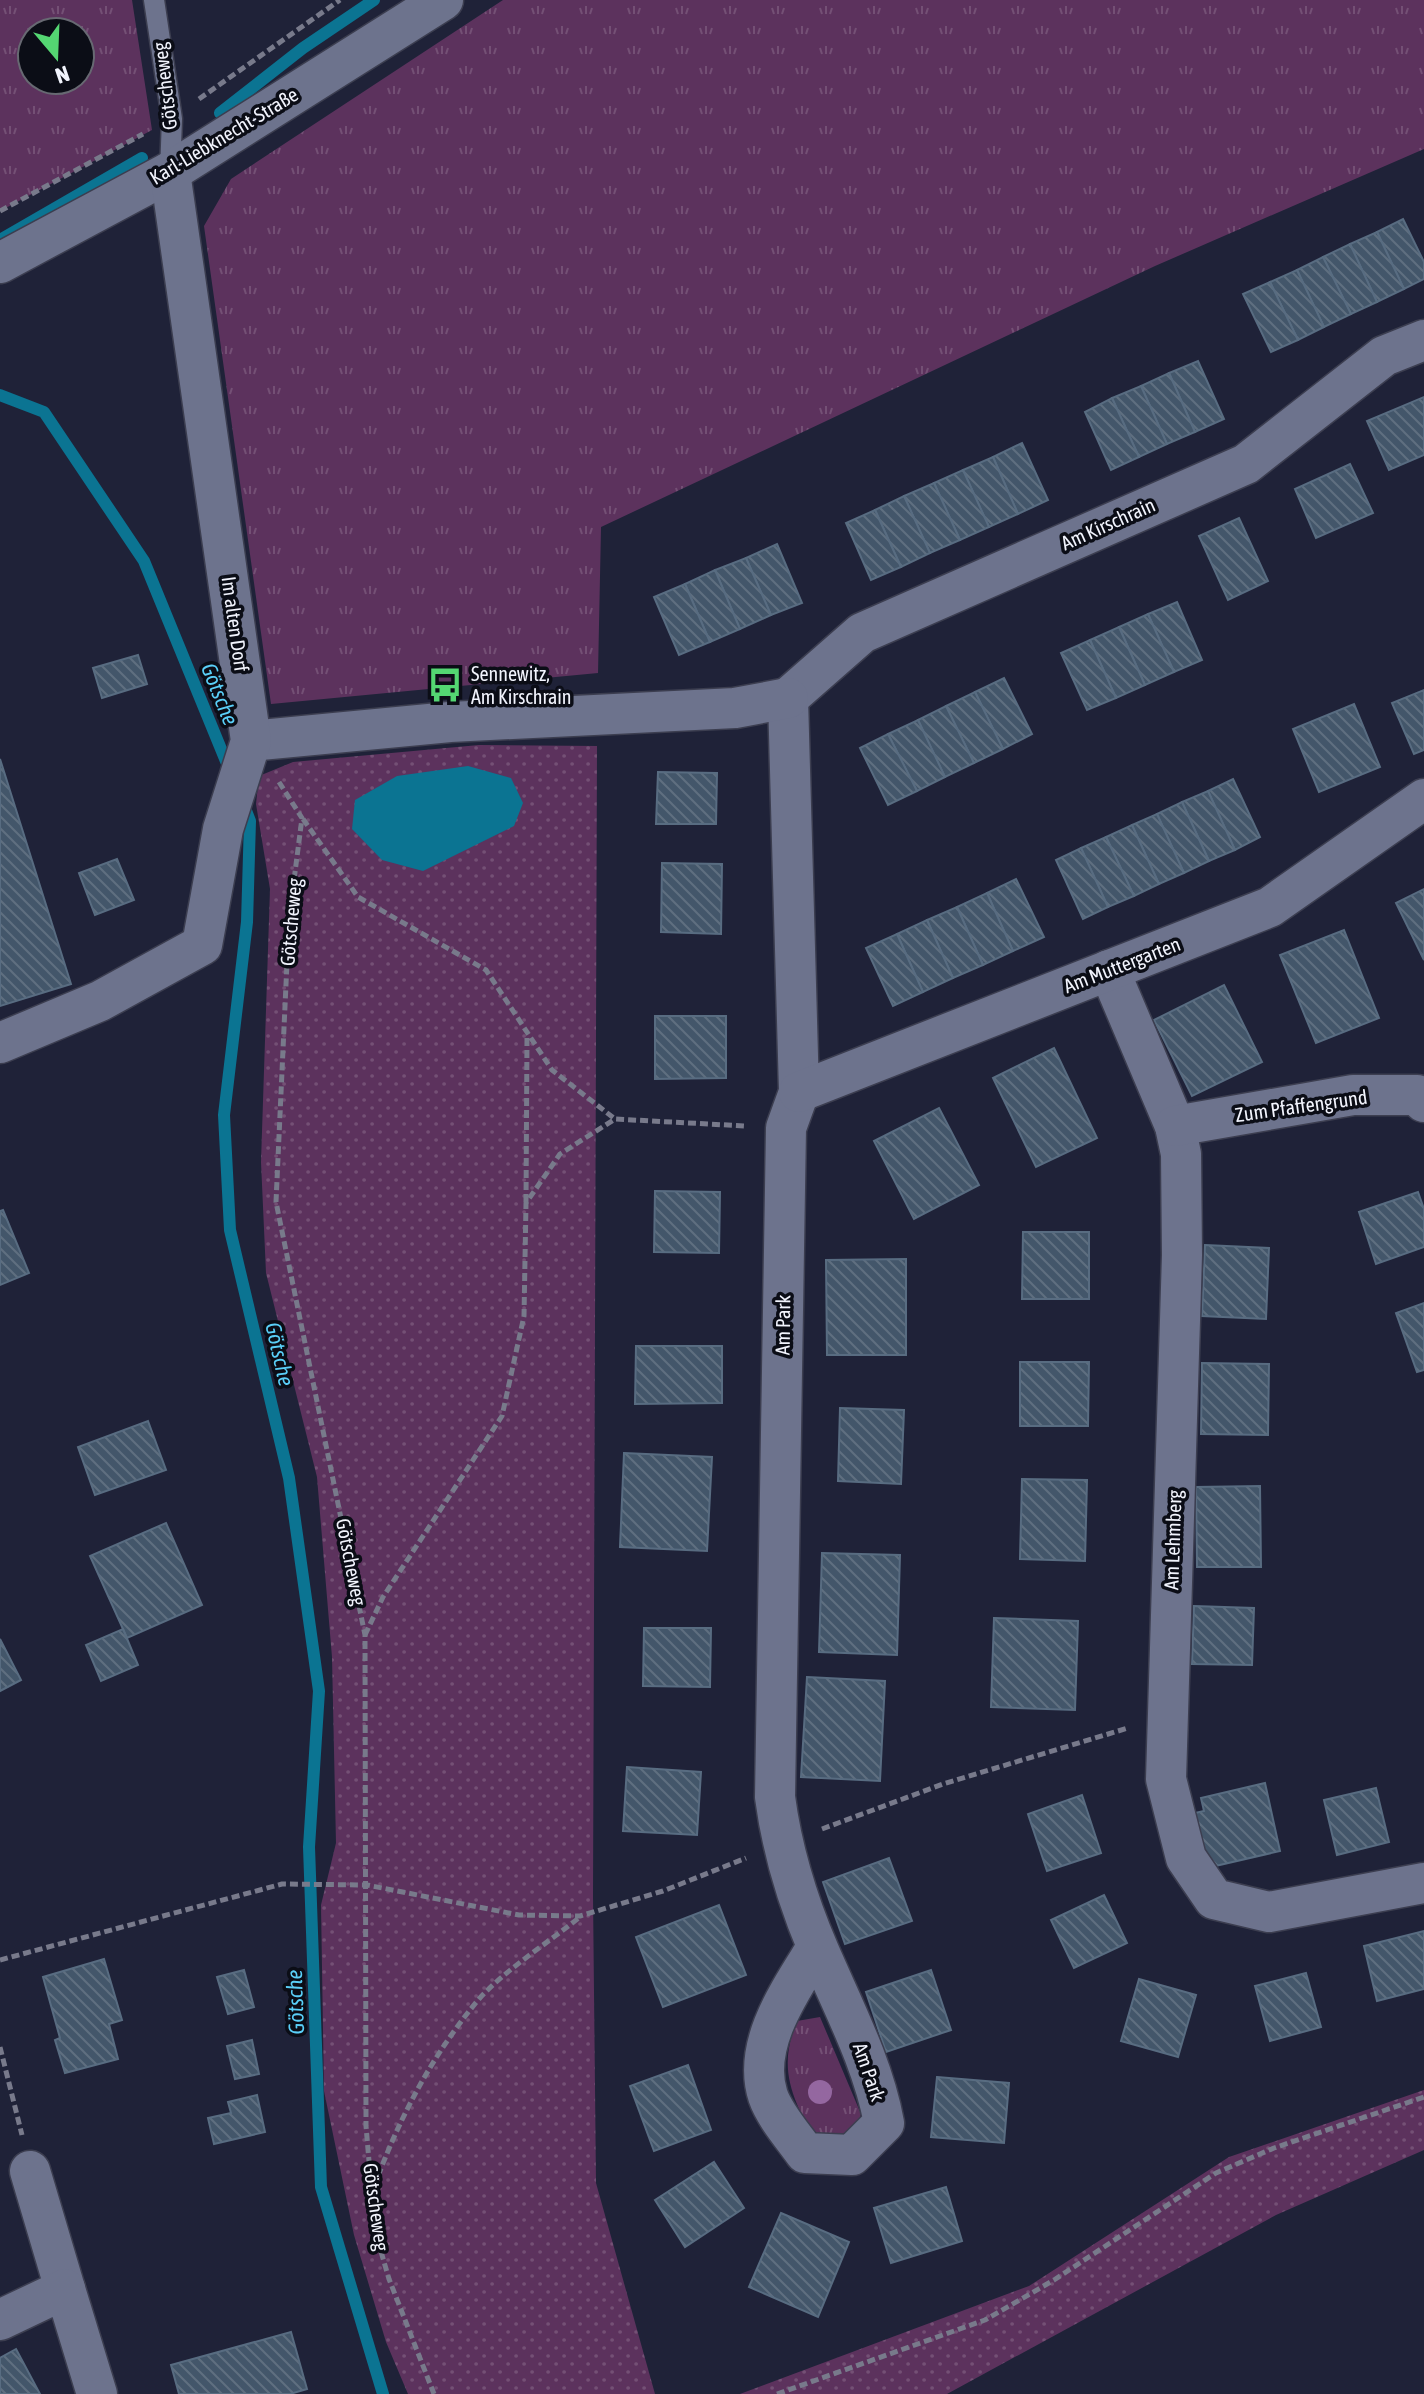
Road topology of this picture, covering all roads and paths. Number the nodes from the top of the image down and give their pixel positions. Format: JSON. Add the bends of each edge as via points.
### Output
{"nodes":[{"id":1,"x":154,"y":0,"type":"edge"},
{"id":2,"x":443,"y":0,"type":"edge"},
{"id":3,"x":170,"y":172,"type":"junction"},
{"id":4,"x":0,"y":263,"type":"edge"},
{"id":5,"x":1424,"y":340,"type":"edge"},
{"id":6,"x":788,"y":698,"type":"junction"},
{"id":7,"x":251,"y":741,"type":"junction"},
{"id":8,"x":1424,"y":799,"type":"edge"},
{"id":9,"x":302,"y":818,"type":"junction"},
{"id":10,"x":1109,"y":970,"type":"junction"},
{"id":11,"x":527,"y":1033,"type":"junction"},
{"id":12,"x":0,"y":1043,"type":"edge"},
{"id":13,"x":1424,"y":1102,"type":"edge"},
{"id":14,"x":792,"y":1110,"type":"junction"},
{"id":15,"x":615,"y":1119,"type":"junction"},
{"id":16,"x":1175,"y":1126,"type":"junction"},
{"id":17,"x":526,"y":1203,"type":"junction"},
{"id":18,"x":365,"y":1635,"type":"junction"},
{"id":19,"x":343,"y":1883,"type":"dead end"},
{"id":20,"x":1424,"y":1883,"type":"edge"},
{"id":21,"x":580,"y":1916,"type":"dead end"},
{"id":22,"x":817,"y":1947,"type":"junction"},
{"id":23,"x":0,"y":1960,"type":"edge"},
{"id":24,"x":0,"y":2047,"type":"edge"},
{"id":25,"x":1424,"y":2097,"type":"edge"},
{"id":26,"x":30,"y":2171,"type":"joint"},
{"id":27,"x":373,"y":2190,"type":"junction"},
{"id":28,"x":65,"y":2289,"type":"junction"},
{"id":29,"x":0,"y":2320,"type":"edge"},
{"id":30,"x":97,"y":2394,"type":"edge"},
{"id":31,"x":434,"y":2394,"type":"edge"},
{"id":32,"x":777,"y":2394,"type":"edge"}],
"edges":[{"from":1,"to":3,"type":"lane","name":"Götscheweg","via":[[172,119]]},
{"from":2,"to":3,"type":"street","name":"Karl-Liebknecht-Straße"},
{"from":3,"to":4,"type":"street","name":"Karl-Liebknecht-Straße"},
{"from":3,"to":7,"type":"street","name":"Im alten Dorf"},
{"from":5,"to":6,"type":"street","name":"Am Kirschrain","via":[[1384,356],[1246,464],[862,633]]},
{"from":6,"to":7,"type":"street","via":[[735,708],[450,722]]},
{"from":6,"to":14,"type":"street","name":"Am Park"},
{"from":7,"to":9,"type":"path"},
{"from":7,"to":12,"type":"street","name":"Im alten Dorf","via":[[223,829],[202,945],[100,1001]]},
{"from":8,"to":10,"type":"street","name":"Am Muttergarten","via":[[1270,907]]},
{"from":9,"to":11,"type":"path","via":[[358,897],[486,970]]},
{"from":9,"to":18,"type":"path","name":"Götscheweg","via":[[289,919],[276,1202]]},
{"from":10,"to":14,"type":"street","name":"Am Muttergarten"},
{"from":10,"to":16,"type":"street","name":"Am Lehmberg"},
{"from":11,"to":15,"type":"path","via":[[552,1070]]},
{"from":11,"to":17,"type":"path"},
{"from":13,"to":16,"type":"street","name":"Zum Pfaffengrund","via":[[1417,1095],[1353,1095]]},
{"from":14,"to":15,"type":"path"},
{"from":14,"to":22,"type":"street","name":"Am Park","via":[[775,1797],[781,1844]]},
{"from":15,"to":17,"type":"path","via":[[560,1154]]},
{"from":16,"to":20,"type":"street","name":"Am Lehmberg","via":[[1181,1154],[1182,1255],[1166,1779],[1186,1858],[1214,1899],[1269,1912]]},
{"from":17,"to":18,"type":"path","via":[[524,1316],[502,1416],[383,1597]]},
{"from":18,"to":27,"type":"path","name":"Götscheweg","via":[[366,2126]]},
{"from":19,"to":23,"type":"path","via":[[282,1884]]},
{"from":21,"to":27,"type":"path","via":[[481,1997],[426,2072],[393,2134]]},
{"from":22,"to":22,"type":"street","name":"Am Park","via":[[878,2091],[884,2123],[852,2155],[805,2153],[767,2095],[765,2049],[787,1996]]},
{"from":24,"to":26,"type":"path"},
{"from":25,"to":32,"type":"path","via":[[1216,2173],[985,2320]]},
{"from":26,"to":28,"type":"street"},
{"from":27,"to":31,"type":"path","name":"Götscheweg","via":[[375,2231],[389,2279]]},
{"from":28,"to":29,"type":"street"},
{"from":28,"to":30,"type":"street"}]}
